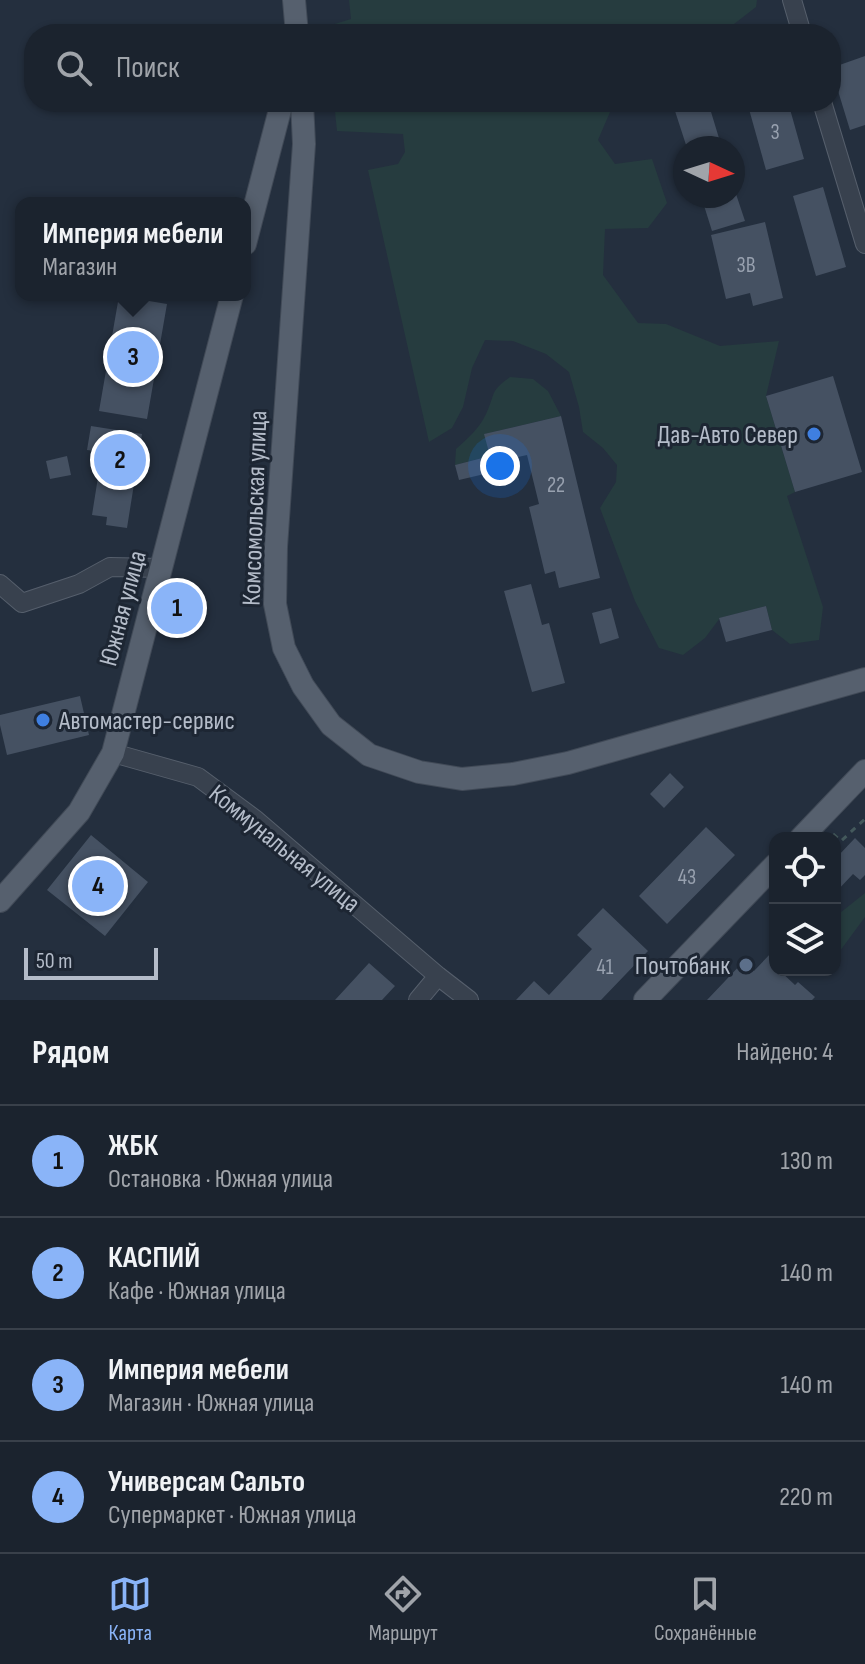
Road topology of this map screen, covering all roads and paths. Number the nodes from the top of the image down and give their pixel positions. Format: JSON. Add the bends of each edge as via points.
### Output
{"nodes":[{"id":1,"x":294,"y":0,"type":"edge"},
{"id":2,"x":792,"y":0,"type":"edge"},
{"id":3,"x":296,"y":24,"type":"edge"},
{"id":4,"x":799,"y":24,"type":"edge"},
{"id":5,"x":279,"y":112,"type":"edge"},
{"id":6,"x":302,"y":112,"type":"edge"},
{"id":7,"x":825,"y":112,"type":"edge"},
{"id":8,"x":251,"y":221,"type":"edge"},
{"id":9,"x":865,"y":244,"type":"edge"},
{"id":10,"x":230,"y":301,"type":"edge"},
{"id":11,"x":161,"y":568,"type":"junction"},
{"id":12,"x":0,"y":584,"type":"edge"},
{"id":13,"x":865,"y":679,"type":"edge"},
{"id":14,"x":113,"y":753,"type":"junction"},
{"id":15,"x":865,"y":771,"type":"edge"},
{"id":16,"x":865,"y":819,"type":"edge"},
{"id":17,"x":827,"y":827,"type":"dead end"},
{"id":18,"x":807,"y":832,"type":"edge"},
{"id":19,"x":769,"y":871,"type":"edge"},
{"id":20,"x":0,"y":901,"type":"edge"},
{"id":21,"x":438,"y":976,"type":"junction"},
{"id":22,"x":418,"y":1000,"type":"edge"},
{"id":23,"x":469,"y":1000,"type":"edge"},
{"id":24,"x":645,"y":1000,"type":"edge"}],
"edges":[{"from":1,"to":3,"type":"main road"},
{"from":2,"to":4,"type":"street"},
{"from":5,"to":8,"type":"main road"},
{"from":6,"to":13,"type":"main road","name":"Комсомольская улица","via":[[275,604],[284,648],[331,725],[369,755],[462,779],[568,763]]},
{"from":7,"to":9,"type":"street"},
{"from":10,"to":11,"type":"main road","name":"Южная улица"},
{"from":11,"to":12,"type":"street","via":[[110,567],[22,603]]},
{"from":11,"to":14,"type":"main road","name":"Южная улица"},
{"from":14,"to":20,"type":"main road","name":"Южная улица","via":[[79,812]]},
{"from":14,"to":21,"type":"street","name":"Коммунальная улица","via":[[198,777]]},
{"from":15,"to":18,"type":"main road"},
{"from":16,"to":17,"type":"path","via":[[841,841]]},
{"from":19,"to":24,"type":"main road"},
{"from":21,"to":22,"type":"street"},
{"from":21,"to":23,"type":"street","name":"Коммунальная улица"}]}
